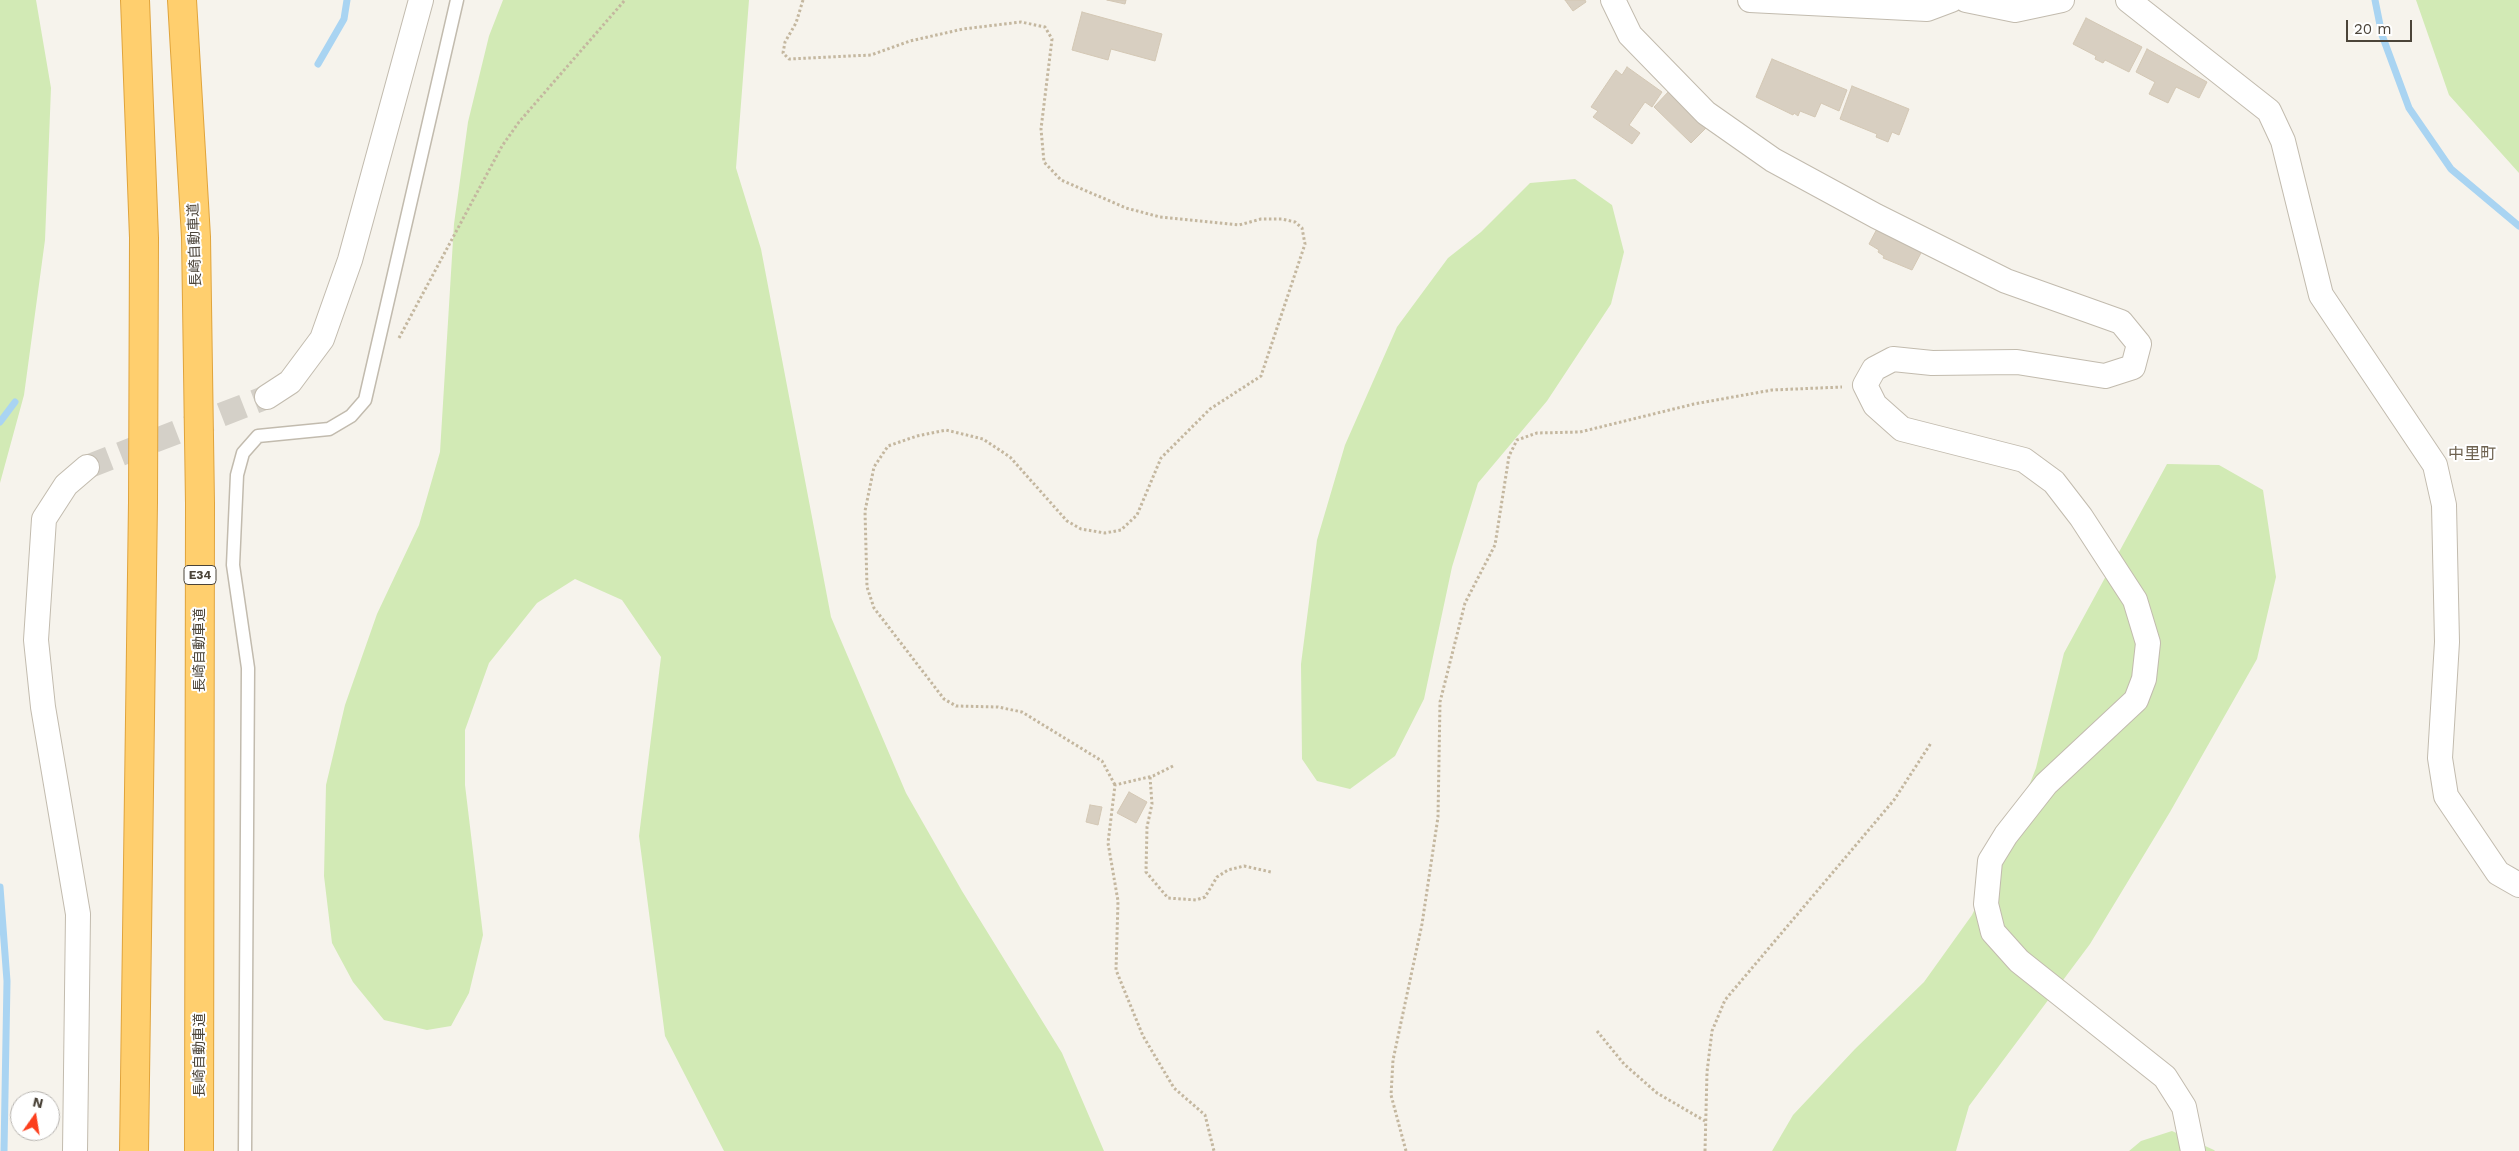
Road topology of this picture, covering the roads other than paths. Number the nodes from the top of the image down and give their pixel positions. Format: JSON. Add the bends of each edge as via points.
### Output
{"nodes":[{"id":1,"x":135,"y":0,"type":"edge"},
{"id":2,"x":182,"y":0,"type":"edge"},
{"id":3,"x":421,"y":0,"type":"edge"},
{"id":4,"x":457,"y":0,"type":"edge"},
{"id":5,"x":1613,"y":0,"type":"edge"},
{"id":6,"x":1750,"y":0,"type":"edge"},
{"id":7,"x":1951,"y":0,"type":"edge"},
{"id":8,"x":1966,"y":0,"type":"edge"},
{"id":9,"x":2062,"y":0,"type":"edge"},
{"id":10,"x":2128,"y":0,"type":"edge"},
{"id":11,"x":1830,"y":3,"type":"edge"},
{"id":12,"x":267,"y":397,"type":"tunnel mouth"},
{"id":13,"x":87,"y":467,"type":"tunnel mouth"},
{"id":14,"x":2519,"y":885,"type":"edge"},
{"id":15,"x":75,"y":1151,"type":"edge"},
{"id":16,"x":134,"y":1151,"type":"edge"},
{"id":17,"x":200,"y":1151,"type":"edge"},
{"id":18,"x":245,"y":1151,"type":"edge"},
{"id":19,"x":2193,"y":1151,"type":"edge"}],
"edges":[{"from":1,"to":16,"type":"highway","via":[[144,277]]},
{"from":2,"to":17,"type":"highway","name":"長崎自動車道","number":"E34","via":[[196,237],[200,484]]},
{"from":3,"to":12,"type":"street","via":[[350,260],[322,339],[290,382]]},
{"from":4,"to":18,"type":"lane","via":[[365,400],[351,416],[328,429],[258,436],[243,454],[236,475],[232,565],[248,668]]},
{"from":5,"to":19,"type":"street","via":[[1630,34],[1706,113],[1772,160],[2006,281],[2120,322],[2139,344],[2133,367],[2105,376],[2017,362],[1932,363],[1893,359],[1874,369],[1865,385],[1875,405],[1902,429],[2024,460],[2054,482],[2081,516],[2135,600],[2148,643],[2144,679],[2136,700],[2046,784],[2006,835],[1990,861],[1986,904],[1993,932],[2019,961],[2165,1077],[2184,1107]]},
{"from":6,"to":11,"type":"street"},
{"from":7,"to":11,"type":"street","via":[[1927,9]]},
{"from":8,"to":9,"type":"street","via":[[2015,10]]},
{"from":10,"to":14,"type":"street","via":[[2269,111],[2283,141],[2321,296],[2434,465],[2444,505],[2446,642],[2440,758],[2446,796],[2498,873]]},
{"from":13,"to":15,"type":"street","via":[[66,485],[44,519],[36,640],[43,707],[78,914]]}]}
